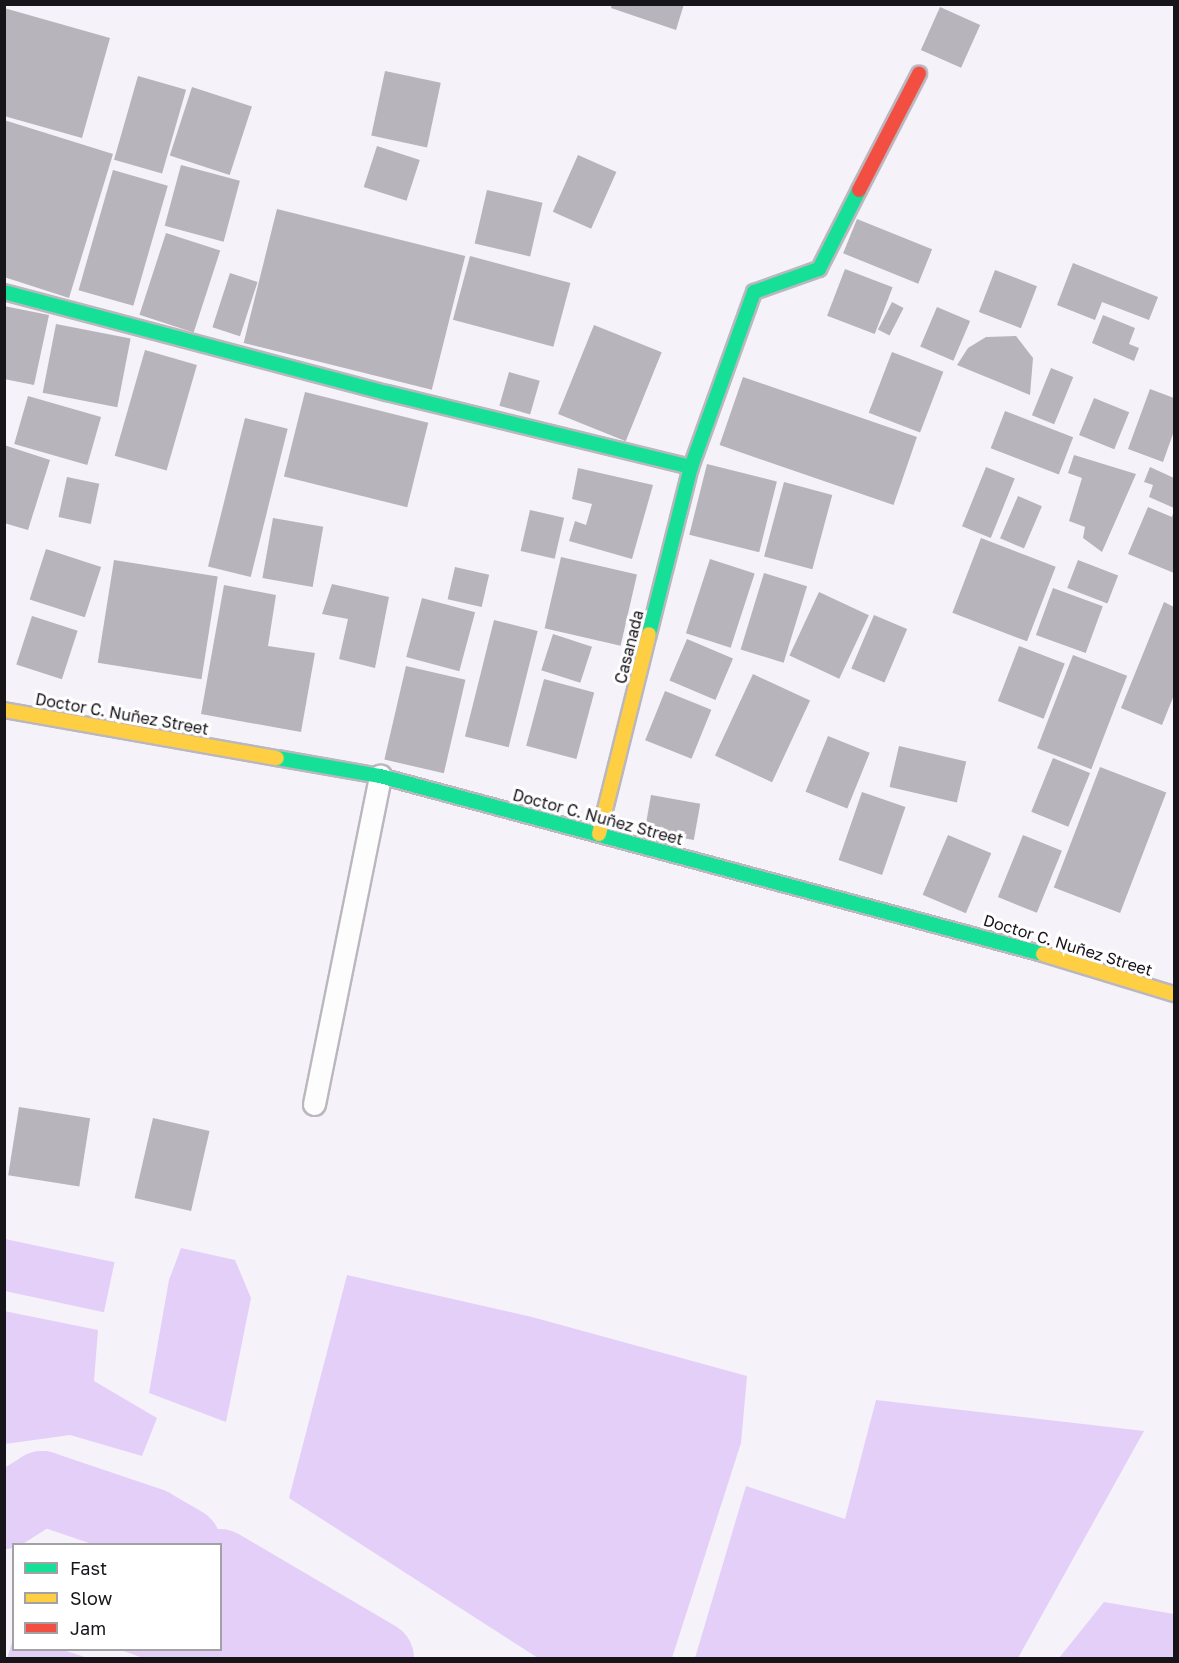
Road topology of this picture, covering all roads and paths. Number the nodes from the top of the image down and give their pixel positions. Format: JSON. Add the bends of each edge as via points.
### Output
{"nodes":[{"id":1,"x":919,"y":74,"type":"dead end"},
{"id":2,"x":4,"y":292,"type":"edge"},
{"id":3,"x":691,"y":467,"type":"junction"},
{"id":4,"x":4,"y":710,"type":"edge"},
{"id":5,"x":380,"y":776,"type":"junction"},
{"id":6,"x":599,"y":834,"type":"junction"},
{"id":7,"x":1174,"y":994,"type":"edge"},
{"id":8,"x":314,"y":1104,"type":"dead end"}],
"edges":[{"from":1,"to":3,"type":"street","name":"Casanada","via":[[819,269],[754,292]]},
{"from":2,"to":3,"type":"street","via":[[387,393]]},
{"from":3,"to":6,"type":"street","name":"Casanada"},
{"from":4,"to":5,"type":"street","name":"Doctor C. Nuñez Street"},
{"from":5,"to":6,"type":"street","name":"Doctor C. Nuñez Street"},
{"from":5,"to":8,"type":"lane"},
{"from":6,"to":7,"type":"street","name":"Doctor C. Nuñez Street","via":[[1024,948]]}]}
